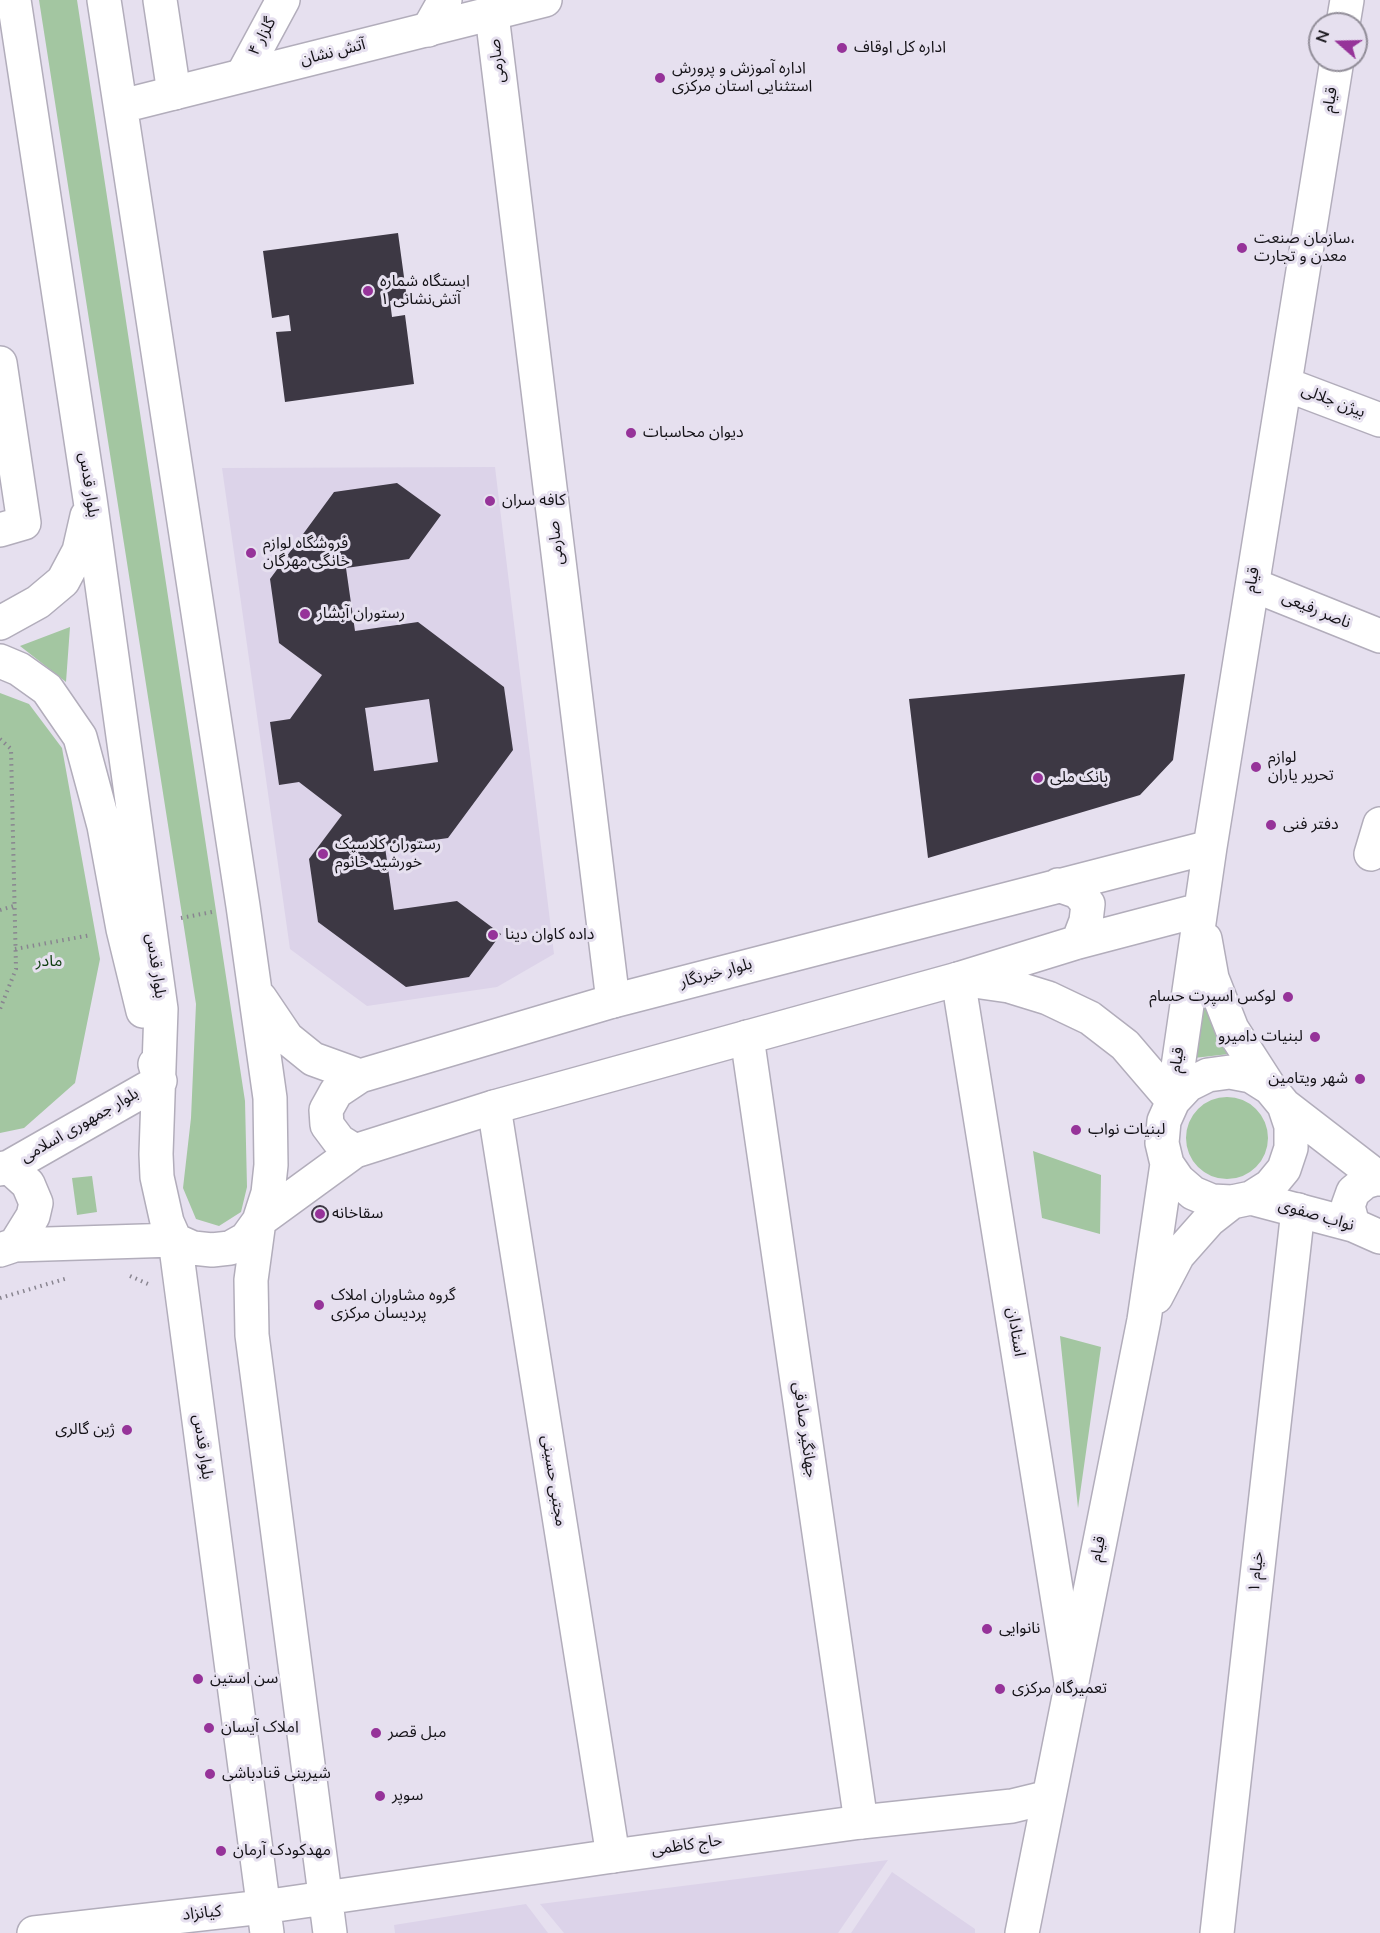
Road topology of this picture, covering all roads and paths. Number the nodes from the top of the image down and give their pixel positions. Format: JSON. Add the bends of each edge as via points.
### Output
{"nodes":[{"id":1,"x":14,"y":0,"type":"edge"},
{"id":2,"x":104,"y":0,"type":"edge"},
{"id":3,"x":160,"y":0,"type":"edge"},
{"id":4,"x":283,"y":0,"type":"edge"},
{"id":5,"x":445,"y":0,"type":"edge"},
{"id":6,"x":545,"y":0,"type":"edge"},
{"id":7,"x":492,"y":15,"type":"junction"},
{"id":8,"x":428,"y":30,"type":"junction"},
{"id":9,"x":1335,"y":72,"type":"edge"},
{"id":10,"x":243,"y":74,"type":"junction"},
{"id":11,"x":174,"y":93,"type":"junction"},
{"id":12,"x":122,"y":106,"type":"junction"},
{"id":13,"x":0,"y":363,"type":"edge"},
{"id":14,"x":1285,"y":384,"type":"junction"},
{"id":15,"x":1380,"y":420,"type":"edge"},
{"id":16,"x":90,"y":499,"type":"junction"},
{"id":17,"x":12,"y":526,"type":"edge"},
{"id":18,"x":1253,"y":585,"type":"junction"},
{"id":19,"x":0,"y":623,"type":"edge"},
{"id":20,"x":1380,"y":636,"type":"edge"},
{"id":21,"x":0,"y":662,"type":"edge"},
{"id":22,"x":0,"y":739,"type":"edge"},
{"id":23,"x":1210,"y":847,"type":"junction"},
{"id":24,"x":1058,"y":885,"type":"junction"},
{"id":25,"x":14,"y":906,"type":"junction"},
{"id":26,"x":243,"y":906,"type":"junction"},
{"id":27,"x":0,"y":910,"type":"edge"},
{"id":28,"x":1200,"y":910,"type":"junction"},
{"id":29,"x":136,"y":927,"type":"junction"},
{"id":30,"x":1078,"y":942,"type":"junction"},
{"id":31,"x":15,"y":949,"type":"junction"},
{"id":32,"x":958,"y":979,"type":"junction"},
{"id":33,"x":255,"y":991,"type":"junction"},
{"id":34,"x":613,"y":1001,"type":"junction"},
{"id":35,"x":0,"y":1009,"type":"edge"},
{"id":36,"x":747,"y":1037,"type":"junction"},
{"id":37,"x":360,"y":1076,"type":"junction"},
{"id":38,"x":160,"y":1081,"type":"junction"},
{"id":39,"x":1277,"y":1097,"type":"junction"},
{"id":40,"x":1173,"y":1101,"type":"junction"},
{"id":41,"x":494,"y":1107,"type":"junction"},
{"id":42,"x":355,"y":1151,"type":"junction"},
{"id":43,"x":1167,"y":1164,"type":"junction"},
{"id":44,"x":5,"y":1168,"type":"edge"},
{"id":45,"x":1379,"y":1179,"type":"edge"},
{"id":46,"x":1241,"y":1200,"type":"junction"},
{"id":47,"x":1298,"y":1210,"type":"junction"},
{"id":48,"x":259,"y":1221,"type":"junction"},
{"id":49,"x":1367,"y":1231,"type":"edge"},
{"id":50,"x":174,"y":1240,"type":"junction"},
{"id":51,"x":7,"y":1247,"type":"edge"},
{"id":52,"x":128,"y":1275,"type":"dead end"},
{"id":53,"x":75,"y":1276,"type":"dead end"},
{"id":54,"x":149,"y":1284,"type":"dead end"},
{"id":55,"x":0,"y":1298,"type":"edge"},
{"id":56,"x":1144,"y":1320,"type":"junction"},
{"id":57,"x":1071,"y":1686,"type":"junction"},
{"id":58,"x":1049,"y":1797,"type":"junction"},
{"id":59,"x":861,"y":1822,"type":"junction"},
{"id":60,"x":613,"y":1856,"type":"junction"},
{"id":61,"x":325,"y":1899,"type":"junction"},
{"id":62,"x":265,"y":1920,"type":"edge"},
{"id":63,"x":34,"y":1933,"type":"edge"},
{"id":64,"x":330,"y":1933,"type":"edge"},
{"id":65,"x":1022,"y":1933,"type":"edge"},
{"id":66,"x":1217,"y":1933,"type":"edge"}],
"edges":[{"from":1,"to":16,"type":"street","name":"بلوار قدس"},
{"from":2,"to":12,"type":"street"},
{"from":3,"to":11,"type":"street"},
{"from":4,"to":10,"type":"street","name":"گلزار ۴"},
{"from":5,"to":8,"type":"street"},
{"from":6,"to":7,"type":"street","name":"آتش نشان"},
{"from":7,"to":8,"type":"street","name":"آتش نشان"},
{"from":7,"to":34,"type":"street","name":"صارمی"},
{"from":8,"to":10,"type":"street","name":"آتش نشان"},
{"from":9,"to":14,"type":"street","name":"قیام"},
{"from":10,"to":11,"type":"street","name":"آتش نشان"},
{"from":11,"to":12,"type":"street","name":"آتش نشان"},
{"from":12,"to":26,"type":"street"},
{"from":13,"to":17,"type":"street"},
{"from":14,"to":15,"type":"street","name":"بیژن جلالی"},
{"from":14,"to":18,"type":"street","name":"قیام"},
{"from":16,"to":19,"type":"street","via":[[79,551],[63,581],[38,602]]},
{"from":16,"to":29,"type":"street","name":"بلوار قدس"},
{"from":18,"to":20,"type":"street","name":"ناصر رفیعی"},
{"from":18,"to":23,"type":"street","name":"قیام"},
{"from":21,"to":29,"type":"street","via":[[19,669],[47,689],[80,737]]},
{"from":22,"to":25,"type":"path","via":[[12,749]]},
{"from":23,"to":24,"type":"street","name":"بلوار خبرنگار"},
{"from":23,"to":28,"type":"street","name":"قیام"},
{"from":24,"to":30,"type":"street","via":[[1078,892],[1088,903]]},
{"from":24,"to":34,"type":"street","name":"بلوار خبرنگار"},
{"from":25,"to":27,"type":"path"},
{"from":25,"to":31,"type":"path"},
{"from":26,"to":29,"type":"path"},
{"from":26,"to":33,"type":"street"},
{"from":28,"to":30,"type":"street"},
{"from":28,"to":39,"type":"street","via":[[1212,978],[1232,1029]]},
{"from":28,"to":40,"type":"street","name":"قیام"},
{"from":29,"to":31,"type":"path"},
{"from":29,"to":38,"type":"street","name":"بلوار قدس","via":[[161,1009]]},
{"from":30,"to":32,"type":"street"},
{"from":31,"to":35,"type":"path","via":[[16,969]]},
{"from":32,"to":36,"type":"street"},
{"from":32,"to":40,"type":"street","via":[[1009,986],[1048,998],[1089,1018],[1125,1045]]},
{"from":32,"to":57,"type":"street","name":"استادان"},
{"from":33,"to":37,"type":"street","via":[[287,1038],[312,1059]]},
{"from":33,"to":48,"type":"street","via":[[270,1098],[271,1165]]},
{"from":34,"to":37,"type":"street","name":"بلوار خبرنگار"},
{"from":36,"to":41,"type":"street"},
{"from":36,"to":59,"type":"street","name":"جهانگیر صادقی"},
{"from":37,"to":42,"type":"street","name":"بلوار خبرنگار","via":[[336,1092],[326,1110],[327,1125],[339,1141]]},
{"from":38,"to":44,"type":"street","name":"بلوار جمهوری اسلامی"},
{"from":38,"to":50,"type":"street","name":"بلوار قدس","via":[[157,1177]]},
{"from":39,"to":40,"type":"street","via":[[1251,1076],[1230,1072],[1208,1075],[1188,1085]]},
{"from":39,"to":45,"type":"street"},
{"from":39,"to":46,"type":"street","via":[[1291,1126],[1292,1148],[1284,1169],[1270,1186]]},
{"from":40,"to":43,"type":"street","via":[[1164,1122],[1162,1143]]},
{"from":41,"to":42,"type":"street"},
{"from":41,"to":60,"type":"street","name":"مجتبی حسینی"},
{"from":42,"to":48,"type":"street"},
{"from":43,"to":46,"type":"street","via":[[1193,1193],[1212,1201]]},
{"from":43,"to":56,"type":"street","name":"قیام"},
{"from":44,"to":51,"type":"street","via":[[28,1184],[36,1203],[33,1216]]},
{"from":45,"to":49,"type":"street","via":[[1365,1182],[1353,1192],[1348,1206]]},
{"from":46,"to":47,"type":"street","name":"نواب صفوی"},
{"from":46,"to":56,"type":"street","via":[[1209,1220],[1178,1255]]},
{"from":47,"to":49,"type":"street","name":"نواب صفوی"},
{"from":47,"to":66,"type":"street","name":"خیام ۱"},
{"from":48,"to":50,"type":"street","via":[[246,1239],[230,1248],[193,1248]]},
{"from":48,"to":61,"type":"street","via":[[251,1280],[252,1335]]},
{"from":50,"to":51,"type":"street"},
{"from":50,"to":62,"type":"street","name":"بلوار قدس"},
{"from":52,"to":54,"type":"path"},
{"from":53,"to":55,"type":"path"},
{"from":56,"to":57,"type":"street","name":"قیام"},
{"from":57,"to":58,"type":"street","name":"قیام"},
{"from":58,"to":59,"type":"street","name":"حاج کاظمی","via":[[1012,1806]]},
{"from":58,"to":65,"type":"street","name":"قیام"},
{"from":59,"to":60,"type":"street","name":"حاج کاظمی"},
{"from":60,"to":61,"type":"street","name":"حاج کاظمی"},
{"from":61,"to":62,"type":"street","name":"کیانزاد"},
{"from":61,"to":64,"type":"street"},
{"from":62,"to":63,"type":"street","name":"کیانزاد"}]}
